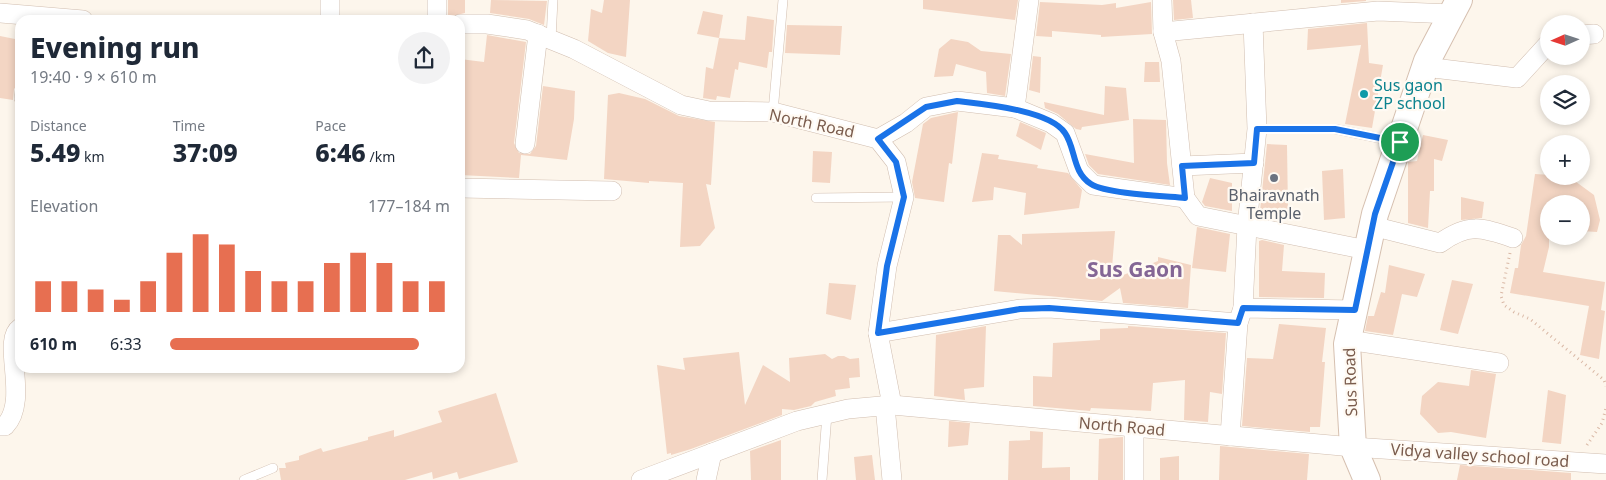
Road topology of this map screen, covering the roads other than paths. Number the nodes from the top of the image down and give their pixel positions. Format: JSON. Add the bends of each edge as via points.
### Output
{"nodes":[{"id":1,"x":330,"y":0,"type":"edge"},
{"id":2,"x":437,"y":0,"type":"edge"},
{"id":3,"x":553,"y":0,"type":"edge"},
{"id":4,"x":783,"y":0,"type":"edge"},
{"id":5,"x":1029,"y":0,"type":"edge"},
{"id":6,"x":1162,"y":0,"type":"edge"},
{"id":7,"x":1456,"y":7,"type":"edge"},
{"id":8,"x":0,"y":13,"type":"edge"},
{"id":9,"x":15,"y":15,"type":"edge"},
{"id":10,"x":330,"y":15,"type":"edge"},
{"id":11,"x":437,"y":15,"type":"edge"},
{"id":12,"x":465,"y":24,"type":"edge"},
{"id":13,"x":1253,"y":24,"type":"junction"},
{"id":14,"x":1163,"y":32,"type":"junction"},
{"id":15,"x":544,"y":37,"type":"junction"},
{"id":16,"x":1540,"y":53,"type":"edge"},
{"id":17,"x":1425,"y":67,"type":"junction"},
{"id":18,"x":1015,"y":108,"type":"junction"},
{"id":19,"x":773,"y":112,"type":"junction"},
{"id":20,"x":906,"y":122,"type":"junction"},
{"id":21,"x":1257,"y":129,"type":"junction"},
{"id":22,"x":878,"y":139,"type":"junction"},
{"id":23,"x":1400,"y":142,"type":"junction"},
{"id":24,"x":526,"y":144,"type":"dead end"},
{"id":25,"x":896,"y":162,"type":"junction"},
{"id":26,"x":1254,"y":163,"type":"junction"},
{"id":27,"x":1182,"y":166,"type":"junction"},
{"id":28,"x":465,"y":188,"type":"edge"},
{"id":29,"x":612,"y":191,"type":"dead end"},
{"id":30,"x":904,"y":197,"type":"junction"},
{"id":31,"x":816,"y":198,"type":"dead end"},
{"id":32,"x":1185,"y":198,"type":"junction"},
{"id":33,"x":1248,"y":226,"type":"junction"},
{"id":34,"x":1370,"y":238,"type":"junction"},
{"id":35,"x":1513,"y":238,"type":"road end"},
{"id":36,"x":1355,"y":310,"type":"junction"},
{"id":37,"x":1240,"y":315,"type":"junction"},
{"id":38,"x":878,"y":333,"type":"junction"},
{"id":39,"x":15,"y":334,"type":"edge"},
{"id":40,"x":1348,"y":340,"type":"junction"},
{"id":41,"x":1499,"y":363,"type":"dead end"},
{"id":42,"x":888,"y":406,"type":"junction"},
{"id":43,"x":827,"y":413,"type":"junction"},
{"id":44,"x":0,"y":426,"type":"edge"},
{"id":45,"x":1134,"y":427,"type":"junction"},
{"id":46,"x":1230,"y":436,"type":"junction"},
{"id":47,"x":1353,"y":447,"type":"junction"},
{"id":48,"x":712,"y":453,"type":"junction"},
{"id":49,"x":273,"y":468,"type":"dead end"},
{"id":50,"x":1602,"y":469,"type":"edge"},
{"id":51,"x":650,"y":478,"type":"edge"},
{"id":52,"x":244,"y":480,"type":"edge"},
{"id":53,"x":706,"y":480,"type":"edge"},
{"id":54,"x":822,"y":480,"type":"edge"},
{"id":55,"x":892,"y":480,"type":"edge"},
{"id":56,"x":1134,"y":480,"type":"edge"},
{"id":57,"x":1367,"y":480,"type":"edge"}],
"edges":[{"from":1,"to":10,"type":"street"},
{"from":2,"to":11,"type":"street"},
{"from":3,"to":15,"type":"lane"},
{"from":4,"to":19,"type":"lane"},
{"from":5,"to":18,"type":"street"},
{"from":6,"to":14,"type":"street"},
{"from":7,"to":13,"type":"street","via":[[1378,11]]},
{"from":7,"to":17,"type":"main road","name":"Sus Road"},
{"from":8,"to":9,"type":"street"},
{"from":12,"to":15,"type":"street","name":"North Road","via":[[527,30]]},
{"from":13,"to":14,"type":"street"},
{"from":13,"to":21,"type":"street"},
{"from":14,"to":27,"type":"street","via":[[1171,61]]},
{"from":15,"to":19,"type":"street","name":"North Road","via":[[681,105],[709,111]]},
{"from":15,"to":24,"type":"street"},
{"from":16,"to":17,"type":"street","via":[[1517,78]]},
{"from":17,"to":23,"type":"main road","name":"Sus Road"},
{"from":18,"to":20,"type":"street","via":[[957,101],[926,107]]},
{"from":18,"to":32,"type":"street","via":[[1051,123],[1065,133],[1079,171],[1092,185]]},
{"from":19,"to":22,"type":"street","name":"North Road"},
{"from":20,"to":22,"type":"street"},
{"from":20,"to":25,"type":"street"},
{"from":21,"to":23,"type":"lane","via":[[1335,129]]},
{"from":21,"to":26,"type":"street"},
{"from":22,"to":25,"type":"street"},
{"from":23,"to":34,"type":"main road","name":"Sus Road"},
{"from":25,"to":30,"type":"street"},
{"from":26,"to":27,"type":"street"},
{"from":26,"to":33,"type":"street"},
{"from":27,"to":32,"type":"street"},
{"from":28,"to":29,"type":"street"},
{"from":30,"to":31,"type":"lane"},
{"from":30,"to":38,"type":"street","via":[[887,266]]},
{"from":32,"to":33,"type":"street","via":[[1198,216]]},
{"from":33,"to":34,"type":"street"},
{"from":33,"to":37,"type":"street"},
{"from":34,"to":35,"type":"street","via":[[1440,243],[1472,228],[1487,229]]},
{"from":34,"to":36,"type":"main road","name":"Sus Road"},
{"from":36,"to":37,"type":"street"},
{"from":36,"to":40,"type":"main road","name":"Sus Road"},
{"from":37,"to":38,"type":"street","via":[[1020,309]]},
{"from":37,"to":46,"type":"street"},
{"from":38,"to":42,"type":"street"},
{"from":39,"to":44,"type":"street","via":[[12,347],[15,409],[11,420]]},
{"from":40,"to":41,"type":"street"},
{"from":40,"to":47,"type":"main road","name":"Sus Road"},
{"from":42,"to":43,"type":"street","name":"North Road"},
{"from":42,"to":45,"type":"street","name":"North Road"},
{"from":42,"to":55,"type":"street"},
{"from":43,"to":48,"type":"street","name":"North Road"},
{"from":43,"to":54,"type":"lane"},
{"from":45,"to":46,"type":"street","name":"North Road"},
{"from":45,"to":56,"type":"street"},
{"from":46,"to":47,"type":"street","name":"North Road"},
{"from":47,"to":50,"type":"street","name":"Vidya valley school road","via":[[1577,462]]},
{"from":47,"to":57,"type":"main road","name":"Sus Road"},
{"from":48,"to":51,"type":"street","name":"North Road"},
{"from":48,"to":53,"type":"street"},
{"from":49,"to":52,"type":"lane"}]}
